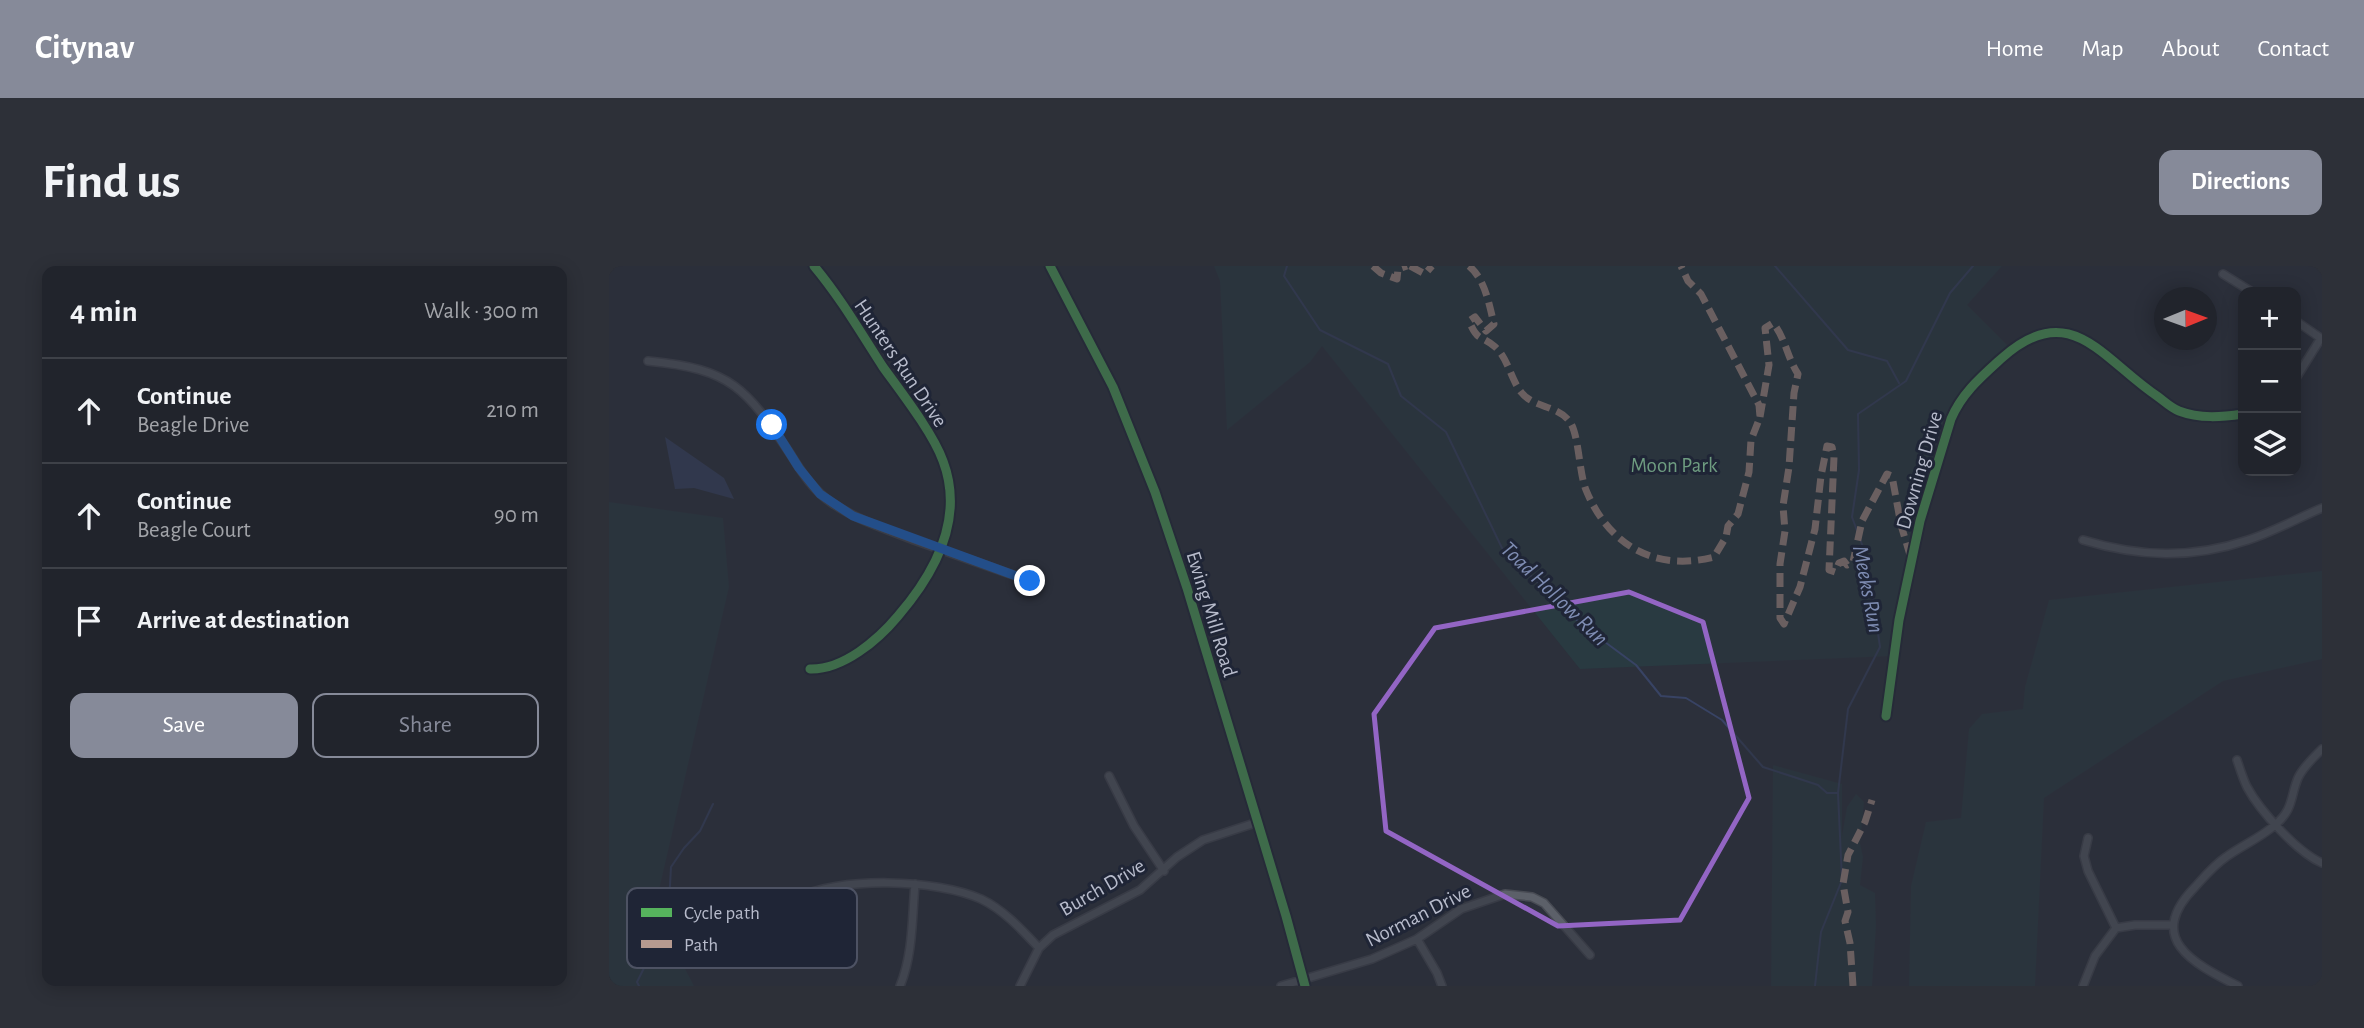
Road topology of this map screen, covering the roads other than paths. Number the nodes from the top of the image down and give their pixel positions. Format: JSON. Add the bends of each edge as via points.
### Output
{"nodes":[{"id":1,"x":814,"y":266,"type":"edge"},
{"id":2,"x":1050,"y":266,"type":"edge"},
{"id":3,"x":2223,"y":274,"type":"dead end"},
{"id":4,"x":2244,"y":287,"type":"edge"},
{"id":5,"x":2301,"y":324,"type":"edge"},
{"id":6,"x":2321,"y":338,"type":"edge"},
{"id":7,"x":648,"y":361,"type":"dead end"},
{"id":8,"x":2301,"y":370,"type":"edge"},
{"id":9,"x":2238,"y":415,"type":"edge"},
{"id":10,"x":2322,"y":508,"type":"edge"},
{"id":11,"x":2083,"y":540,"type":"dead end"},
{"id":12,"x":942,"y":550,"type":"junction"},
{"id":13,"x":1030,"y":581,"type":"dead end"},
{"id":14,"x":810,"y":669,"type":"dead end"},
{"id":15,"x":1886,"y":716,"type":"dead end"},
{"id":16,"x":2322,"y":749,"type":"edge"},
{"id":17,"x":2237,"y":760,"type":"dead end"},
{"id":18,"x":1109,"y":776,"type":"dead end"},
{"id":19,"x":1258,"y":822,"type":"junction"},
{"id":20,"x":2276,"y":824,"type":"junction"},
{"id":21,"x":2088,"y":838,"type":"dead end"},
{"id":22,"x":2322,"y":863,"type":"edge"},
{"id":23,"x":1164,"y":871,"type":"junction"},
{"id":24,"x":915,"y":884,"type":"junction"},
{"id":25,"x":834,"y":888,"type":"edge"},
{"id":26,"x":2172,"y":925,"type":"junction"},
{"id":27,"x":2116,"y":928,"type":"junction"},
{"id":28,"x":1417,"y":939,"type":"junction"},
{"id":29,"x":1039,"y":948,"type":"junction"},
{"id":30,"x":1590,"y":955,"type":"dead end"},
{"id":31,"x":1304,"y":983,"type":"edge"},
{"id":32,"x":899,"y":986,"type":"edge"},
{"id":33,"x":1020,"y":986,"type":"edge"},
{"id":34,"x":1281,"y":986,"type":"edge"},
{"id":35,"x":1442,"y":986,"type":"edge"},
{"id":36,"x":2083,"y":986,"type":"edge"},
{"id":37,"x":2238,"y":986,"type":"edge"}],
"edges":[{"from":1,"to":12,"type":"street","name":"Hunters Run Drive","via":[[943,461],[950,517]]},
{"from":2,"to":19,"type":"street","name":"Ewing Mill Road","via":[[1113,387],[1155,492]]},
{"from":3,"to":4,"type":"street"},
{"from":5,"to":6,"type":"street"},
{"from":6,"to":8,"type":"street"},
{"from":7,"to":12,"type":"street","via":[[694,367],[740,389],[772,425],[820,494],[853,516]]},
{"from":9,"to":15,"type":"street","name":"Downing Drive","via":[[2200,417],[2178,410],[2136,382],[2102,350],[2064,333],[2038,333],[2014,347],[1968,388],[1951,419],[1920,521],[1899,620]]},
{"from":10,"to":11,"type":"street","via":[[2249,540],[2208,551],[2131,552]]},
{"from":12,"to":13,"type":"street"},
{"from":12,"to":14,"type":"street","name":"Hunters Run Drive","via":[[913,599],[870,643],[853,656]]},
{"from":16,"to":20,"type":"street","via":[[2298,778],[2294,797]]},
{"from":17,"to":20,"type":"street","via":[[2246,786]]},
{"from":18,"to":23,"type":"street","via":[[1134,827]]},
{"from":19,"to":23,"type":"street","name":"Burch Drive","via":[[1203,840]]},
{"from":19,"to":31,"type":"street","name":"Ewing Mill Road"},
{"from":20,"to":22,"type":"street"},
{"from":20,"to":26,"type":"street","via":[[2203,878],[2177,908]]},
{"from":21,"to":27,"type":"street","via":[[2084,856],[2088,871]]},
{"from":23,"to":29,"type":"street","name":"Burch Drive","via":[[1140,890],[1053,935]]},
{"from":24,"to":25,"type":"street"},
{"from":24,"to":29,"type":"street","via":[[983,900],[1016,923]]},
{"from":24,"to":32,"type":"street","via":[[906,971]]},
{"from":26,"to":27,"type":"street"},
{"from":26,"to":37,"type":"street","via":[[2183,952]]},
{"from":27,"to":36,"type":"street","via":[[2095,956]]},
{"from":28,"to":30,"type":"street","name":"Norman Drive","via":[[1461,909],[1505,894],[1544,902]]},
{"from":28,"to":31,"type":"street","name":"Norman Drive"},
{"from":28,"to":35,"type":"street"},
{"from":29,"to":33,"type":"street","name":"Burch Drive"},
{"from":31,"to":34,"type":"street","name":"Norman Drive"}]}
